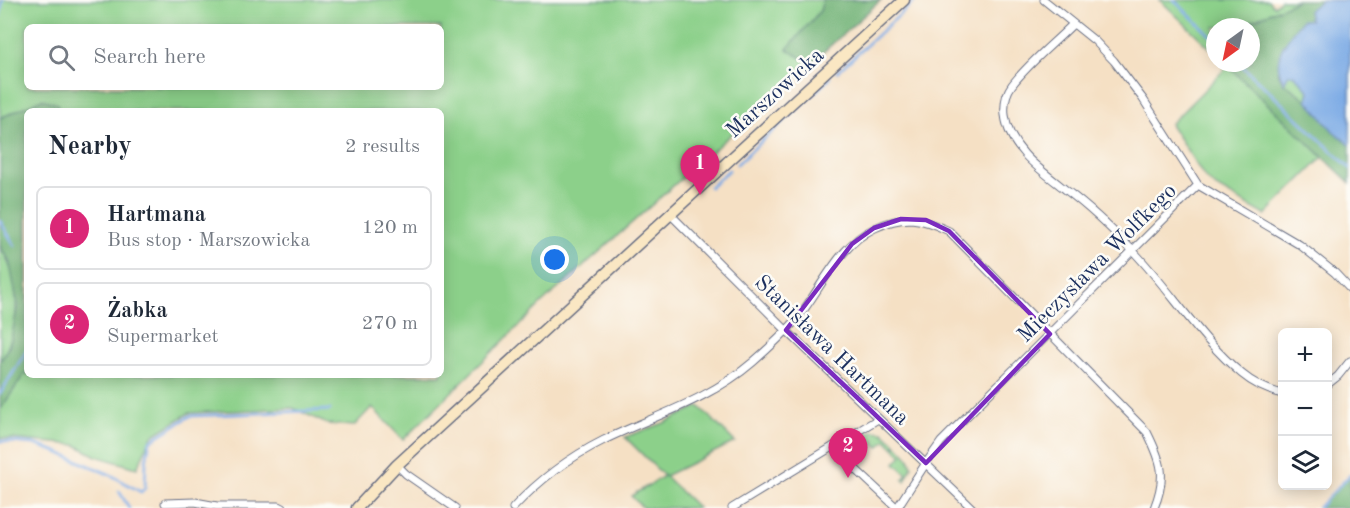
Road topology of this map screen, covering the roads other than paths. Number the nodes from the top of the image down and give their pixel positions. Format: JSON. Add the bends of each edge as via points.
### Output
{"nodes":[{"id":1,"x":904,"y":0,"type":"edge"},
{"id":2,"x":1044,"y":0,"type":"edge"},
{"id":3,"x":1073,"y":24,"type":"junction"},
{"id":4,"x":1198,"y":185,"type":"junction"},
{"id":5,"x":670,"y":214,"type":"junction"},
{"id":6,"x":1134,"y":251,"type":"junction"},
{"id":7,"x":1350,"y":289,"type":"edge"},
{"id":8,"x":786,"y":330,"type":"junction"},
{"id":9,"x":1050,"y":334,"type":"junction"},
{"id":10,"x":1350,"y":361,"type":"edge"},
{"id":11,"x":1330,"y":382,"type":"edge"},
{"id":12,"x":1278,"y":393,"type":"edge"},
{"id":13,"x":878,"y":419,"type":"junction"},
{"id":14,"x":832,"y":447,"type":"junction"},
{"id":15,"x":926,"y":463,"type":"junction"},
{"id":16,"x":397,"y":465,"type":"junction"},
{"id":17,"x":165,"y":503,"type":"dead end"},
{"id":18,"x":283,"y":508,"type":"edge"},
{"id":19,"x":357,"y":508,"type":"edge"},
{"id":20,"x":455,"y":508,"type":"edge"},
{"id":21,"x":513,"y":508,"type":"edge"},
{"id":22,"x":732,"y":508,"type":"edge"},
{"id":23,"x":897,"y":508,"type":"edge"},
{"id":24,"x":972,"y":508,"type":"edge"},
{"id":25,"x":1154,"y":508,"type":"edge"}],
"edges":[{"from":1,"to":5,"type":"street","name":"Marszowicka"},
{"from":2,"to":3,"type":"street","name":"Mieczysława Wolfkego"},
{"from":3,"to":4,"type":"street","name":"Mieczysława Wolfkego","via":[[1114,61]]},
{"from":3,"to":6,"type":"street","via":[[1012,86],[1005,100],[1005,116],[1022,152],[1039,170]]},
{"from":4,"to":6,"type":"street","name":"Mieczysława Wolfkego"},
{"from":4,"to":7,"type":"street","via":[[1300,245]]},
{"from":5,"to":8,"type":"street","name":"Stanisława Hartmana"},
{"from":5,"to":16,"type":"street","name":"Marszowicka"},
{"from":6,"to":9,"type":"street","name":"Mieczysława Wolfkego"},
{"from":6,"to":12,"type":"street","via":[[1224,357],[1252,381]]},
{"from":8,"to":9,"type":"street","via":[[852,244],[874,228],[900,219],[926,220],[949,231]]},
{"from":8,"to":13,"type":"street","name":"Stanisława Hartmana"},
{"from":8,"to":21,"type":"street","via":[[752,363],[717,388],[573,457]]},
{"from":9,"to":15,"type":"street","name":"Mieczysława Wolfkego","via":[[941,442]]},
{"from":9,"to":25,"type":"street","via":[[1147,432],[1163,472]]},
{"from":10,"to":11,"type":"street"},
{"from":13,"to":14,"type":"street"},
{"from":13,"to":15,"type":"street","name":"Stanisława Hartmana"},
{"from":14,"to":22,"type":"street"},
{"from":14,"to":23,"type":"street"},
{"from":15,"to":23,"type":"street","name":"Mieczysława Wolfkego"},
{"from":15,"to":24,"type":"street","name":"Stanisława Hartmana"},
{"from":16,"to":19,"type":"street","name":"Marszowicka"},
{"from":16,"to":20,"type":"street"},
{"from":17,"to":18,"type":"street"}]}
